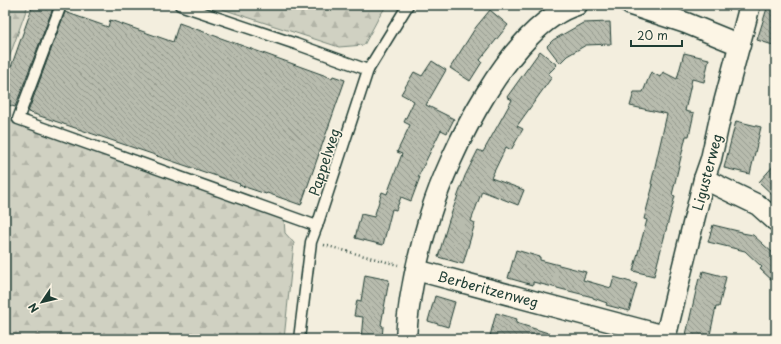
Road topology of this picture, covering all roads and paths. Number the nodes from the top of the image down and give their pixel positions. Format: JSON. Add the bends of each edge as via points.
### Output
{"nodes":[{"id":1,"x":61,"y":5,"type":"edge"},
{"id":2,"x":180,"y":5,"type":"edge"},
{"id":3,"x":408,"y":5,"type":"edge"},
{"id":4,"x":577,"y":5,"type":"edge"},
{"id":5,"x":631,"y":5,"type":"edge"},
{"id":6,"x":750,"y":5,"type":"edge"},
{"id":7,"x":740,"y":45,"type":"junction"},
{"id":8,"x":368,"y":70,"type":"junction"},
{"id":9,"x":704,"y":179,"type":"junction"},
{"id":10,"x":776,"y":221,"type":"edge"},
{"id":11,"x":317,"y":226,"type":"junction"},
{"id":12,"x":311,"y":242,"type":"junction"},
{"id":13,"x":416,"y":270,"type":"junction"},
{"id":14,"x":665,"y":338,"type":"edge"},
{"id":15,"x":299,"y":339,"type":"edge"},
{"id":16,"x":406,"y":339,"type":"edge"}],
"edges":[{"from":1,"to":11,"type":"lane","via":[[18,119]]},
{"from":2,"to":8,"type":"lane"},
{"from":3,"to":8,"type":"lane","name":"Pappelweg"},
{"from":4,"to":13,"type":"street","via":[[545,22],[529,37],[487,93],[458,144],[446,172],[431,214]]},
{"from":5,"to":7,"type":"street","via":[[686,23]]},
{"from":6,"to":7,"type":"street","name":"Ligusterweg"},
{"from":7,"to":9,"type":"street","name":"Ligusterweg"},
{"from":8,"to":11,"type":"lane","name":"Pappelweg"},
{"from":9,"to":10,"type":"street","via":[[758,205]]},
{"from":9,"to":14,"type":"street","name":"Ligusterweg"},
{"from":11,"to":12,"type":"lane","name":"Pappelweg"},
{"from":12,"to":13,"type":"path"},
{"from":12,"to":15,"type":"lane","name":"Pappelweg"},
{"from":13,"to":14,"type":"street","name":"Berberitzenweg"},
{"from":13,"to":16,"type":"street"}]}
